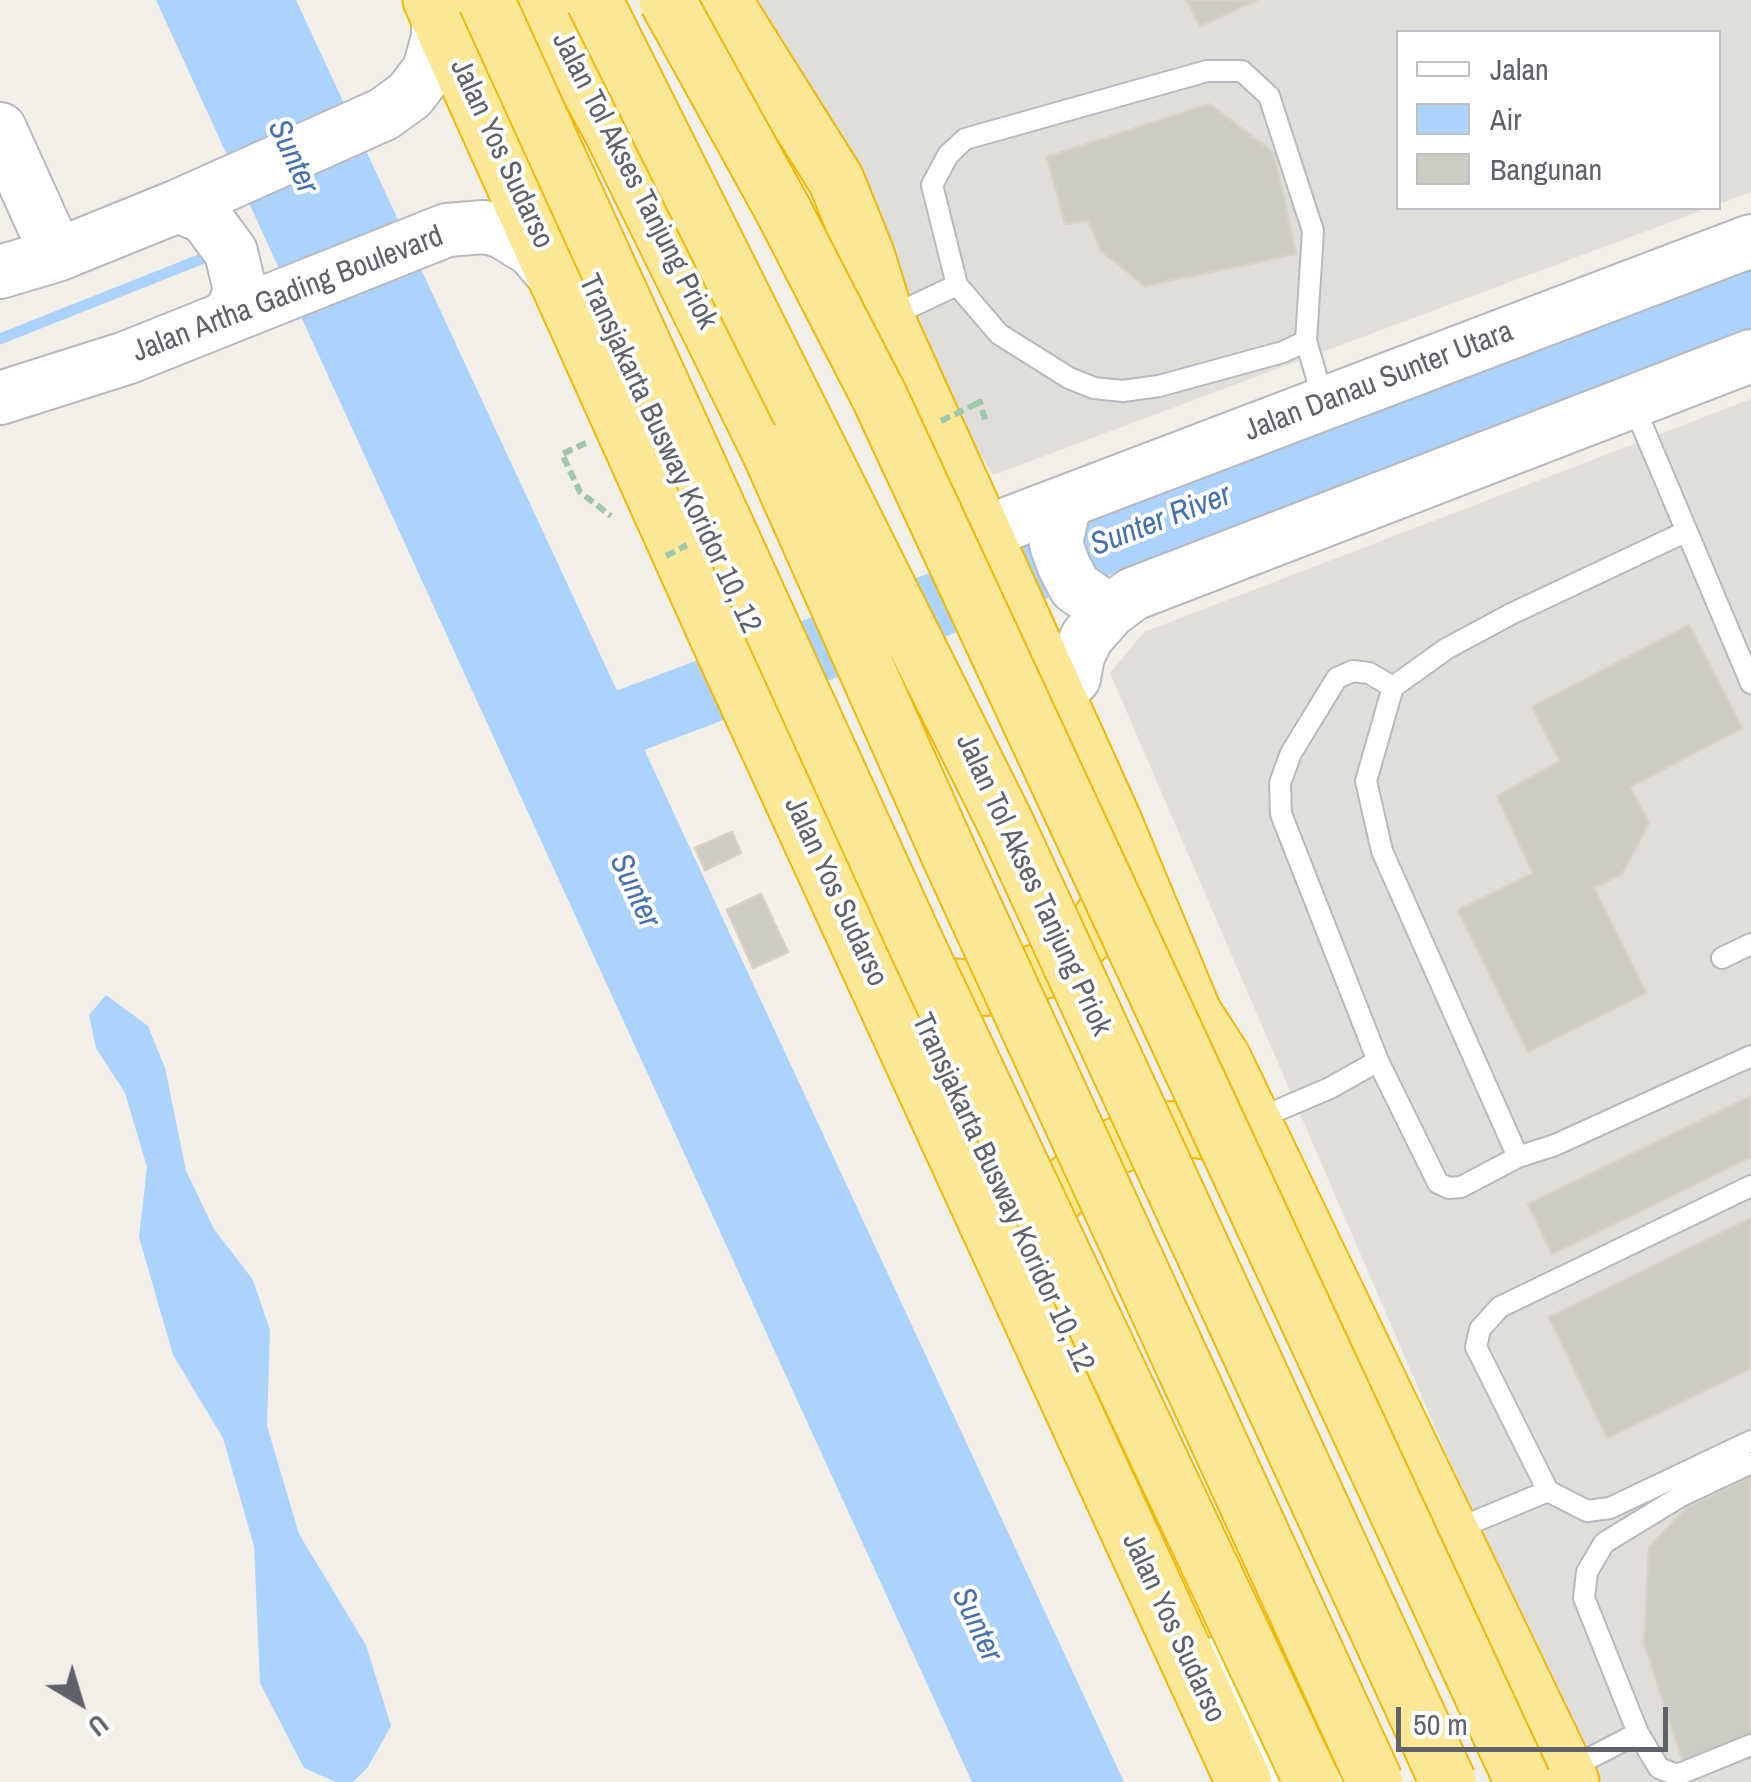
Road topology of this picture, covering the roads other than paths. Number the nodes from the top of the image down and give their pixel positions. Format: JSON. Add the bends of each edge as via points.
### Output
{"nodes":[{"id":1,"x":540,"y":0,"type":"edge"},
{"id":2,"x":594,"y":0,"type":"edge"},
{"id":3,"x":667,"y":0,"type":"edge"},
{"id":4,"x":682,"y":0,"type":"edge"},
{"id":5,"x":704,"y":0,"type":"edge"},
{"id":6,"x":723,"y":0,"type":"edge"},
{"id":7,"x":452,"y":5,"type":"edge"},
{"id":8,"x":0,"y":129,"type":"edge"},
{"id":9,"x":209,"y":205,"type":"junction"},
{"id":10,"x":810,"y":217,"type":"dead end"},
{"id":11,"x":1751,"y":241,"type":"edge"},
{"id":12,"x":17,"y":260,"type":"edge"},
{"id":13,"x":560,"y":282,"type":"junction"},
{"id":14,"x":957,"y":285,"type":"junction"},
{"id":15,"x":870,"y":291,"type":"junction"},
{"id":16,"x":249,"y":298,"type":"junction"},
{"id":17,"x":1306,"y":340,"type":"junction"},
{"id":18,"x":1751,"y":356,"type":"edge"},
{"id":19,"x":0,"y":398,"type":"edge"},
{"id":20,"x":1632,"y":401,"type":"junction"},
{"id":21,"x":1324,"y":402,"type":"junction"},
{"id":22,"x":677,"y":469,"type":"dead end"},
{"id":23,"x":1685,"y":532,"type":"junction"},
{"id":24,"x":1026,"y":552,"type":"junction"},
{"id":25,"x":1110,"y":611,"type":"junction"},
{"id":26,"x":738,"y":642,"type":"junction"},
{"id":27,"x":1074,"y":678,"type":"junction"},
{"id":28,"x":1751,"y":684,"type":"edge"},
{"id":29,"x":1393,"y":687,"type":"junction"},
{"id":30,"x":1113,"y":820,"type":"junction"},
{"id":31,"x":1751,"y":944,"type":"edge"},
{"id":32,"x":1722,"y":958,"type":"dead end"},
{"id":33,"x":888,"y":962,"type":"junction"},
{"id":34,"x":1751,"y":1056,"type":"edge"},
{"id":35,"x":1223,"y":1058,"type":"junction"},
{"id":36,"x":1378,"y":1061,"type":"junction"},
{"id":37,"x":1252,"y":1122,"type":"junction"},
{"id":38,"x":1518,"y":1157,"type":"junction"},
{"id":39,"x":1279,"y":1180,"type":"junction"},
{"id":40,"x":1751,"y":1186,"type":"edge"},
{"id":41,"x":1039,"y":1341,"type":"junction"},
{"id":42,"x":1751,"y":1441,"type":"edge"},
{"id":43,"x":1751,"y":1463,"type":"edge"},
{"id":44,"x":1548,"y":1491,"type":"junction"},
{"id":45,"x":1452,"y":1532,"type":"junction"},
{"id":46,"x":1200,"y":1622,"type":"dead end"},
{"id":47,"x":1638,"y":1733,"type":"junction"},
{"id":48,"x":1751,"y":1745,"type":"edge"},
{"id":49,"x":1553,"y":1778,"type":"edge"},
{"id":50,"x":1244,"y":1782,"type":"edge"},
{"id":51,"x":1276,"y":1782,"type":"edge"},
{"id":52,"x":1312,"y":1782,"type":"edge"},
{"id":53,"x":1374,"y":1782,"type":"edge"},
{"id":54,"x":1448,"y":1782,"type":"edge"}],
"edges":[{"from":1,"to":53,"type":"highway","name":"Jalan Tol Akses Tanjung Priok","bridge":true,"via":[[770,452]]},
{"from":2,"to":54,"type":"highway","name":"Jalan Tol Akses Tanjung Priok","bridge":true,"via":[[1006,824]]},
{"from":3,"to":49,"type":"highway","bridge":true,"via":[[880,398]]},
{"from":4,"to":10,"type":"lane"},
{"from":5,"to":15,"type":"highway","via":[[822,192]]},
{"from":6,"to":15,"type":"highway","via":[[836,180]]},
{"from":7,"to":9,"type":"main road","via":[[429,70],[398,106]]},
{"from":7,"to":13,"type":"highway","name":"Jalan Yos Sudarso"},
{"from":7,"to":52,"type":"highway","bridge":true,"via":[[917,946]]},
{"from":8,"to":12,"type":"main road"},
{"from":9,"to":12,"type":"main road"},
{"from":9,"to":16,"type":"main road"},
{"from":11,"to":21,"type":"main road","name":"Jalan Danau Sunter Utara"},
{"from":13,"to":16,"type":"main road","name":"Jalan Artha Gading Boulevard","via":[[532,250],[484,227],[446,230]]},
{"from":13,"to":26,"type":"highway","name":"Jalan Yos Sudarso"},
{"from":14,"to":15,"type":"lane"},
{"from":14,"to":17,"type":"lane","via":[[1000,334],[1094,388],[1160,386]]},
{"from":14,"to":17,"type":"lane","via":[[932,184],[965,139],[1207,71],[1242,72],[1269,96],[1313,231]]},
{"from":15,"to":24,"type":"highway"},
{"from":15,"to":24,"type":"lane","via":[[938,448]]},
{"from":16,"to":19,"type":"main road","name":"Jalan Artha Gading Boulevard","via":[[126,358]]},
{"from":17,"to":21,"type":"lane"},
{"from":18,"to":20,"type":"main road"},
{"from":20,"to":23,"type":"lane"},
{"from":20,"to":25,"type":"main road","via":[[1133,594]]},
{"from":21,"to":24,"type":"main road","name":"Jalan Danau Sunter Utara"},
{"from":22,"to":26,"type":"lane","name":"Transjakarta Busway Koridor 10, 12"},
{"from":23,"to":28,"type":"lane"},
{"from":23,"to":29,"type":"lane","via":[[1494,623]]},
{"from":24,"to":25,"type":"main road"},
{"from":24,"to":27,"type":"highway"},
{"from":24,"to":30,"type":"highway"},
{"from":25,"to":27,"type":"main road","via":[[1087,637]]},
{"from":26,"to":33,"type":"highway","name":"Jalan Yos Sudarso","via":[[760,731]]},
{"from":27,"to":35,"type":"highway","via":[[1210,1006]]},
{"from":29,"to":36,"type":"lane","via":[[1353,671],[1337,678],[1280,783],[1281,814],[1293,849]]},
{"from":29,"to":38,"type":"lane","via":[[1366,781],[1382,851]]},
{"from":30,"to":33,"type":"highway","via":[[1118,853],[1109,907],[1093,931],[1050,968],[995,987],[966,988],[937,984]]},
{"from":30,"to":35,"type":"highway","via":[[1194,1014]]},
{"from":31,"to":32,"type":"lane"},
{"from":33,"to":41,"type":"highway","name":"Jalan Yos Sudarso"},
{"from":34,"to":38,"type":"lane"},
{"from":35,"to":37,"type":"highway"},
{"from":36,"to":37,"type":"lane"},
{"from":36,"to":38,"type":"lane","via":[[1438,1183],[1461,1187]]},
{"from":37,"to":39,"type":"highway"},
{"from":39,"to":41,"type":"highway","via":[[1220,1133],[1162,1130],[1108,1149],[1064,1187],[1028,1249],[1028,1294]]},
{"from":39,"to":45,"type":"highway"},
{"from":40,"to":44,"type":"lane","via":[[1500,1307],[1480,1329],[1476,1346]]},
{"from":41,"to":50,"type":"highway","name":"Jalan Yos Sudarso"},
{"from":42,"to":44,"type":"lane","via":[[1610,1508],[1587,1511]]},
{"from":43,"to":47,"type":"lane","via":[[1604,1543],[1586,1572],[1584,1598]]},
{"from":44,"to":45,"type":"lane"},
{"from":45,"to":49,"type":"highway"},
{"from":46,"to":51,"type":"lane"},
{"from":47,"to":48,"type":"lane","via":[[1660,1768],[1676,1775]]},
{"from":47,"to":49,"type":"lane"}]}
